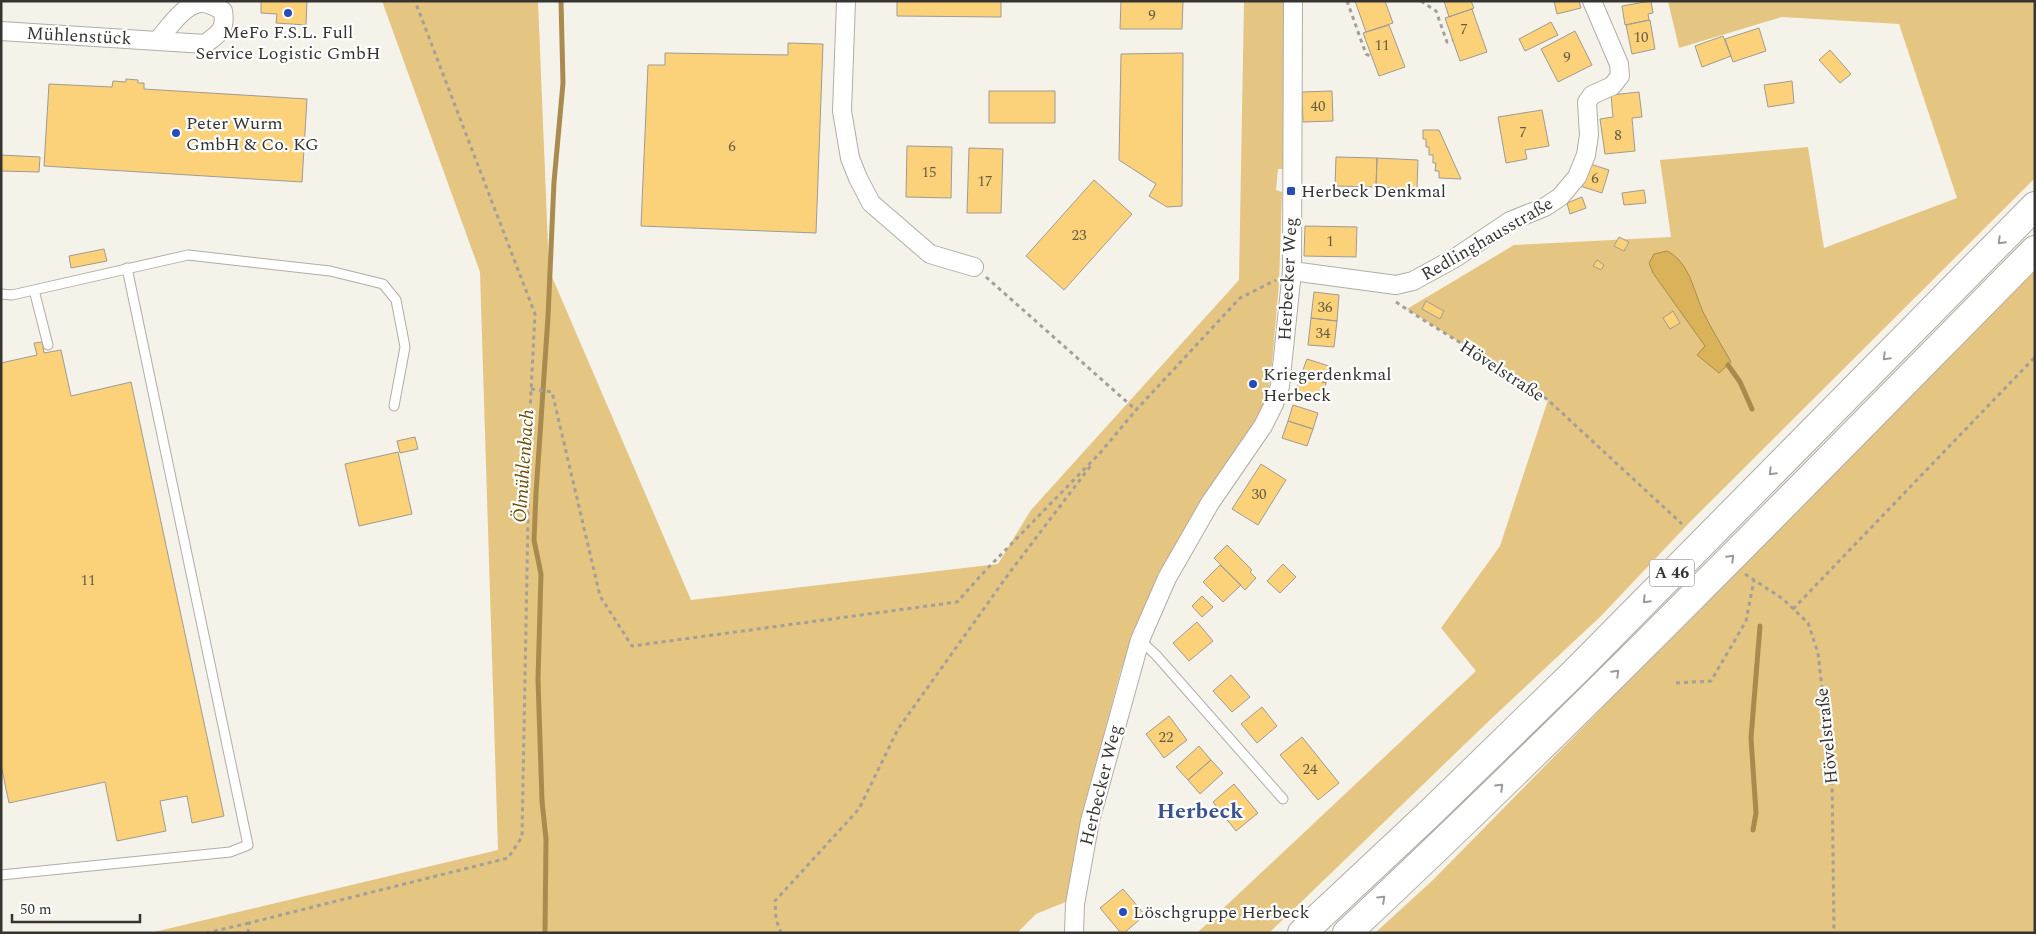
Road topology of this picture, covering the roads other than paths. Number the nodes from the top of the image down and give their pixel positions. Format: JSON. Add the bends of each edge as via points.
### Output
{"nodes":[{"id":1,"x":846,"y":1,"type":"edge"},
{"id":2,"x":1293,"y":1,"type":"edge"},
{"id":3,"x":1592,"y":1,"type":"edge"},
{"id":4,"x":1,"y":31,"type":"edge"},
{"id":5,"x":158,"y":40,"type":"dead end"},
{"id":6,"x":2035,"y":206,"type":"edge"},
{"id":7,"x":2035,"y":250,"type":"edge"},
{"id":8,"x":974,"y":266,"type":"road end"},
{"id":9,"x":127,"y":268,"type":"junction"},
{"id":10,"x":1292,"y":271,"type":"junction"},
{"id":11,"x":34,"y":290,"type":"junction"},
{"id":12,"x":1,"y":294,"type":"edge"},
{"id":13,"x":48,"y":345,"type":"dead end"},
{"id":14,"x":394,"y":406,"type":"dead end"},
{"id":15,"x":1140,"y":640,"type":"junction"},
{"id":16,"x":1284,"y":800,"type":"dead end"},
{"id":17,"x":1,"y":875,"type":"edge"},
{"id":18,"x":1074,"y":933,"type":"edge"},
{"id":19,"x":1302,"y":933,"type":"edge"},
{"id":20,"x":1347,"y":933,"type":"edge"}],
"edges":[{"from":1,"to":8,"type":"street","via":[[842,111],[850,158],[858,178],[872,202],[930,254]]},
{"from":2,"to":10,"type":"street","name":"Herbecker Weg"},
{"from":3,"to":10,"type":"street","name":"Redlinghausstraße","via":[[1619,64],[1620,76],[1612,86],[1592,95],[1587,102],[1589,135],[1586,154],[1577,176],[1560,197],[1545,207],[1510,221],[1413,281],[1396,285]]},
{"from":4,"to":5,"type":"street","name":"Mühlenstück"},
{"from":6,"to":19,"type":"highway","number":"A 46","one_way":true,"via":[[1577,670]]},
{"from":20,"to":7,"type":"highway","number":"A 46","one_way":true,"via":[[1595,694]]},
{"from":9,"to":11,"type":"lane"},
{"from":9,"to":14,"type":"lane","via":[[188,255],[330,271],[383,284],[396,300],[405,347]]},
{"from":9,"to":17,"type":"lane","via":[[248,845],[230,852]]},
{"from":10,"to":15,"type":"street","name":"Herbecker Weg","via":[[1280,386],[1274,404],[1176,562]]},
{"from":11,"to":12,"type":"lane"},
{"from":11,"to":13,"type":"lane"},
{"from":15,"to":16,"type":"lane"},
{"from":15,"to":18,"type":"street","name":"Herbecker Weg","via":[[1090,821],[1075,904]]}]}
